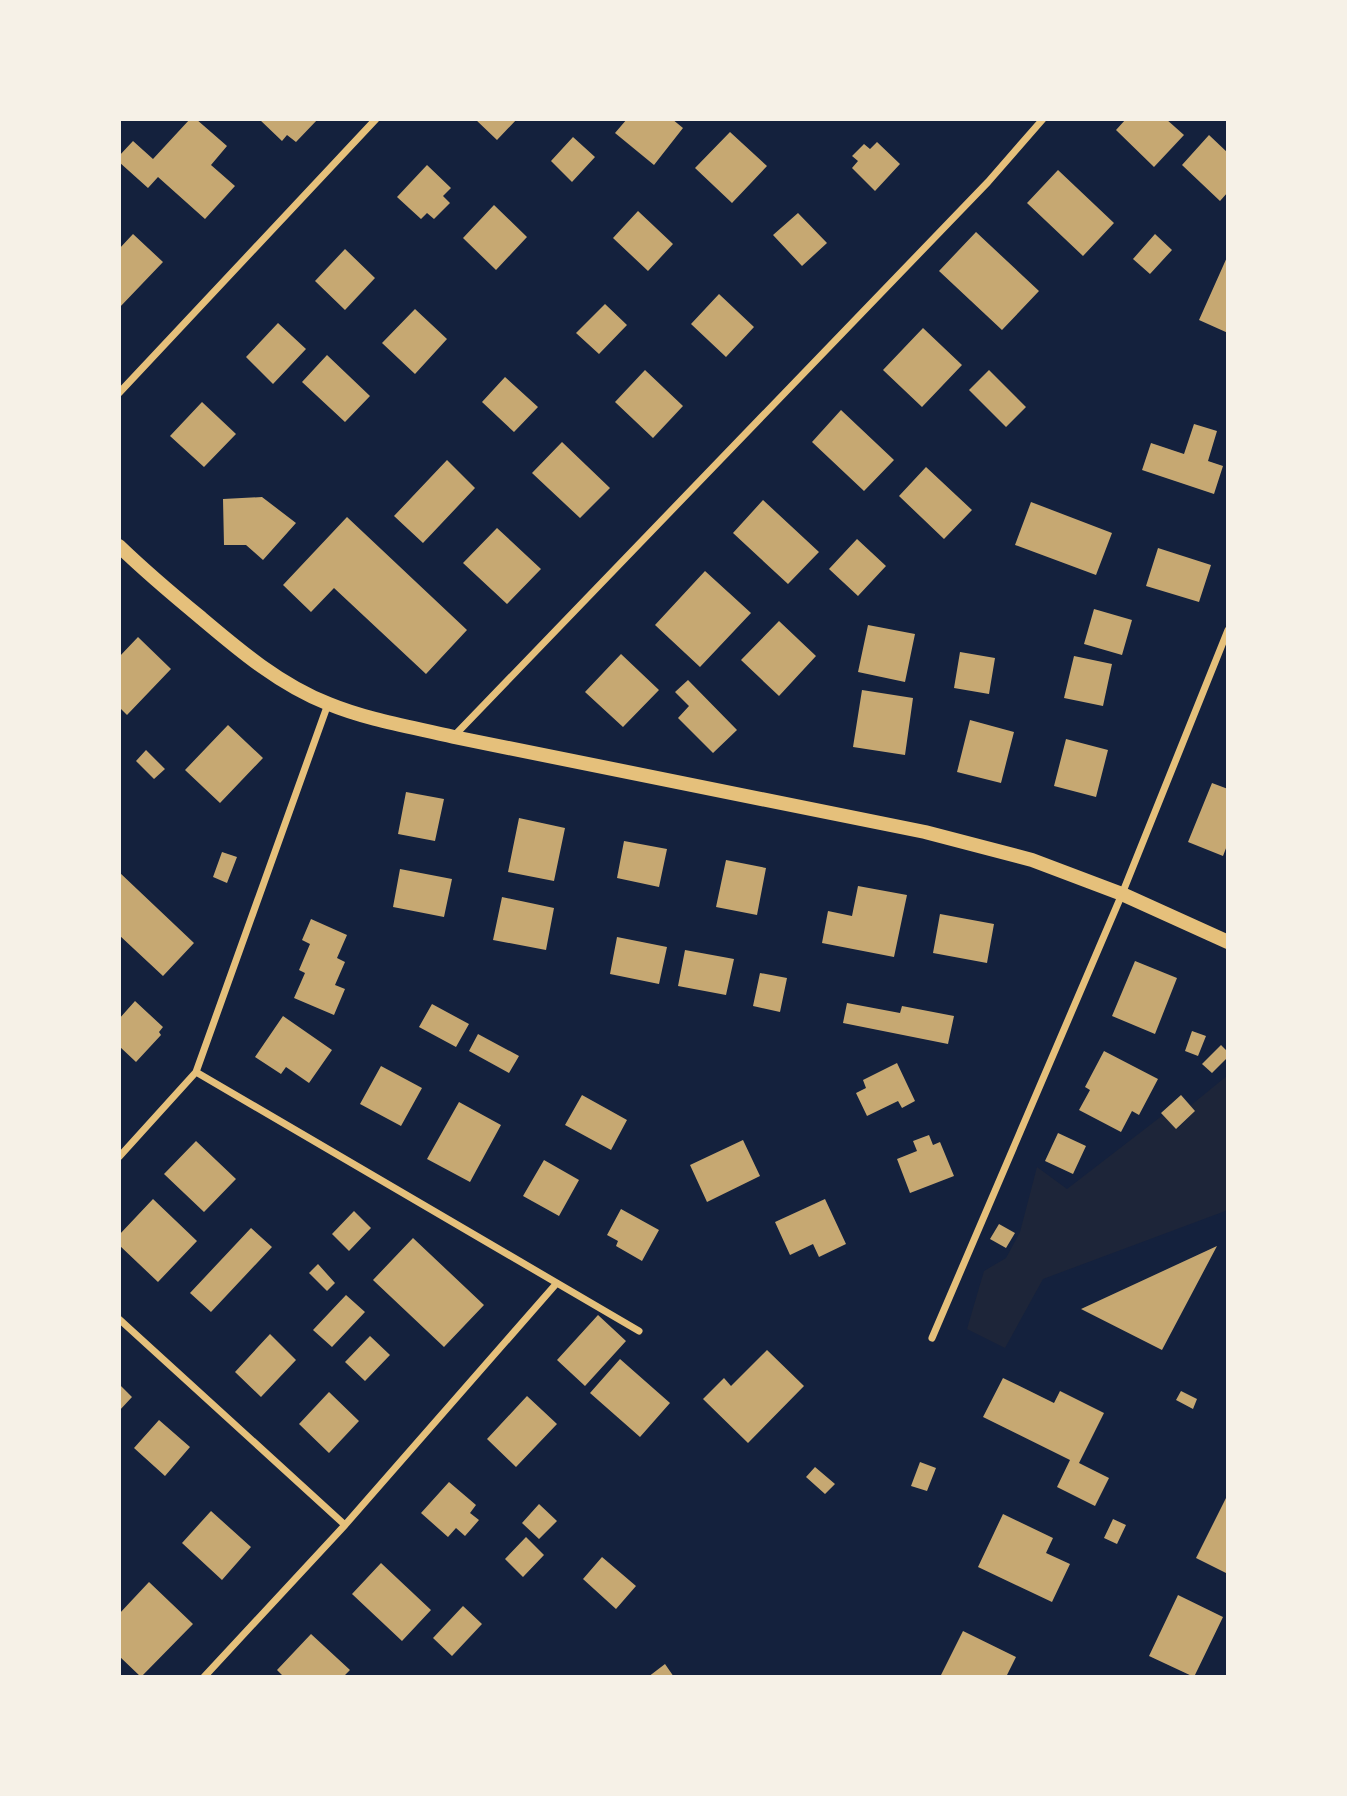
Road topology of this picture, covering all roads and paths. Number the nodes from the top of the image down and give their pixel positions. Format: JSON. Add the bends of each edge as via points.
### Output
{"nodes":[{"id":1,"x":376,"y":119,"type":"edge"},
{"id":2,"x":1043,"y":119,"type":"edge"},
{"id":3,"x":119,"y":393,"type":"edge"},
{"id":4,"x":119,"y":546,"type":"edge"},
{"id":5,"x":1228,"y":630,"type":"edge"},
{"id":6,"x":328,"y":704,"type":"junction"},
{"id":7,"x":454,"y":737,"type":"junction"},
{"id":8,"x":1122,"y":894,"type":"junction"},
{"id":9,"x":1228,"y":942,"type":"edge"},
{"id":10,"x":196,"y":1072,"type":"junction"},
{"id":11,"x":119,"y":1157,"type":"edge"},
{"id":12,"x":556,"y":1284,"type":"junction"},
{"id":13,"x":119,"y":1319,"type":"edge"},
{"id":14,"x":639,"y":1331,"type":"dead end"},
{"id":15,"x":932,"y":1338,"type":"dead end"},
{"id":16,"x":345,"y":1525,"type":"junction"},
{"id":17,"x":204,"y":1677,"type":"edge"}],
"edges":[{"from":1,"to":3,"type":"street"},
{"from":2,"to":7,"type":"street","via":[[988,182]]},
{"from":4,"to":6,"type":"main road","via":[[247,657]]},
{"from":5,"to":8,"type":"street"},
{"from":6,"to":7,"type":"main road"},
{"from":6,"to":10,"type":"street"},
{"from":7,"to":8,"type":"main road","via":[[925,832],[1032,860]]},
{"from":8,"to":9,"type":"main road"},
{"from":8,"to":15,"type":"street"},
{"from":10,"to":11,"type":"street"},
{"from":10,"to":12,"type":"street"},
{"from":12,"to":14,"type":"street"},
{"from":12,"to":16,"type":"street"},
{"from":13,"to":16,"type":"street"},
{"from":16,"to":17,"type":"street"}]}
